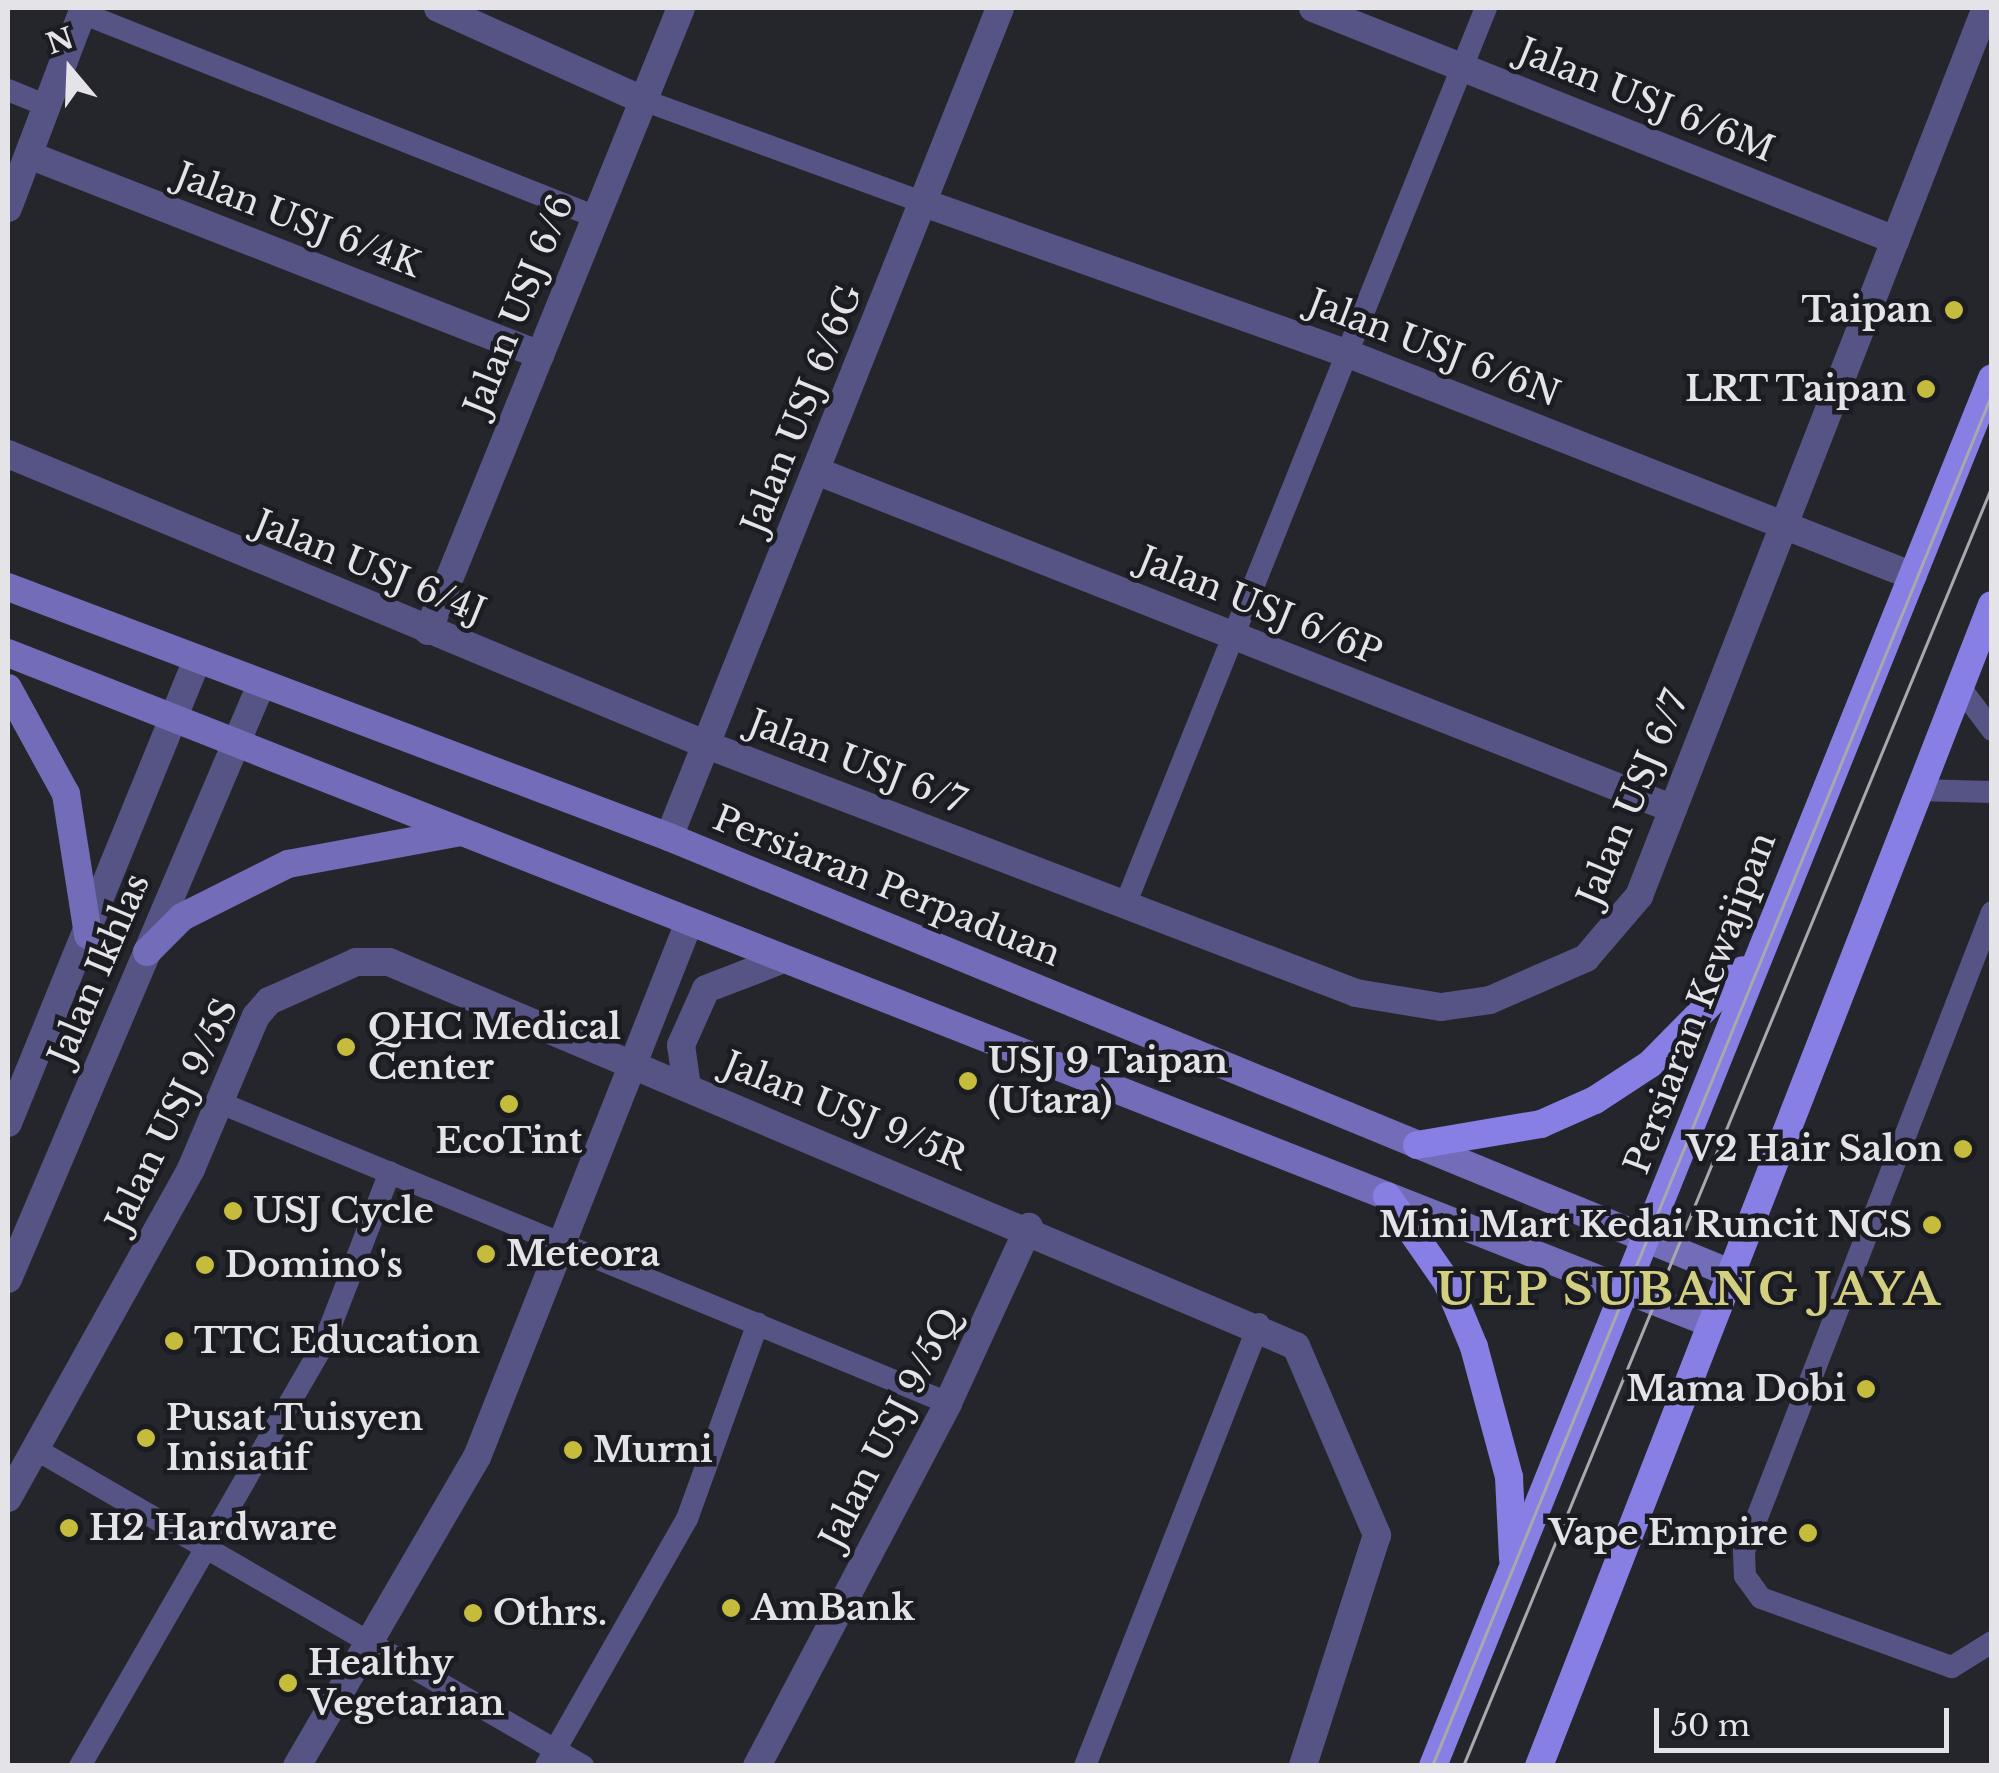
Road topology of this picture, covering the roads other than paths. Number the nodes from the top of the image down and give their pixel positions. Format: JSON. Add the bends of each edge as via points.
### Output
{"nodes":[{"id":1,"x":438,"y":8,"type":"edge"},
{"id":2,"x":680,"y":8,"type":"edge"},
{"id":3,"x":1000,"y":8,"type":"edge"},
{"id":4,"x":1313,"y":8,"type":"edge"},
{"id":5,"x":1486,"y":8,"type":"edge"},
{"id":6,"x":1986,"y":8,"type":"edge"},
{"id":7,"x":83,"y":10,"type":"edge"},
{"id":8,"x":1462,"y":67,"type":"junction"},
{"id":9,"x":8,"y":90,"type":"edge"},
{"id":10,"x":643,"y":100,"type":"junction"},
{"id":11,"x":47,"y":106,"type":"junction"},
{"id":12,"x":29,"y":154,"type":"junction"},
{"id":13,"x":924,"y":203,"type":"junction"},
{"id":14,"x":8,"y":208,"type":"edge"},
{"id":15,"x":596,"y":216,"type":"junction"},
{"id":16,"x":1895,"y":240,"type":"junction"},
{"id":17,"x":1346,"y":353,"type":"junction"},
{"id":18,"x":540,"y":355,"type":"junction"},
{"id":19,"x":1992,"y":378,"type":"edge"},
{"id":20,"x":8,"y":454,"type":"edge"},
{"id":21,"x":818,"y":472,"type":"junction"},
{"id":22,"x":1784,"y":524,"type":"junction"},
{"id":23,"x":1913,"y":576,"type":"junction"},
{"id":24,"x":8,"y":586,"type":"edge"},
{"id":25,"x":1992,"y":605,"type":"edge"},
{"id":26,"x":428,"y":631,"type":"junction"},
{"id":27,"x":1233,"y":635,"type":"junction"},
{"id":28,"x":8,"y":653,"type":"edge"},
{"id":29,"x":196,"y":662,"type":"junction"},
{"id":30,"x":1959,"y":686,"type":"junction"},
{"id":31,"x":260,"y":687,"type":"junction"},
{"id":32,"x":8,"y":688,"type":"edge"},
{"id":33,"x":174,"y":719,"type":"junction"},
{"id":34,"x":1992,"y":730,"type":"edge"},
{"id":35,"x":239,"y":742,"type":"junction"},
{"id":36,"x":707,"y":745,"type":"junction"},
{"id":37,"x":1917,"y":790,"type":"junction"},
{"id":38,"x":1992,"y":792,"type":"edge"},
{"id":39,"x":1673,"y":809,"type":"junction"},
{"id":40,"x":468,"y":832,"type":"junction"},
{"id":41,"x":668,"y":837,"type":"junction"},
{"id":42,"x":1124,"y":905,"type":"junction"},
{"id":43,"x":1992,"y":912,"type":"edge"},
{"id":44,"x":688,"y":924,"type":"junction"},
{"id":45,"x":88,"y":934,"type":"junction"},
{"id":46,"x":147,"y":952,"type":"junction"},
{"id":47,"x":1754,"y":959,"type":"junction"},
{"id":48,"x":776,"y":962,"type":"junction"},
{"id":49,"x":633,"y":1064,"type":"junction"},
{"id":50,"x":687,"y":1087,"type":"junction"},
{"id":51,"x":218,"y":1102,"type":"junction"},
{"id":52,"x":8,"y":1123,"type":"edge"},
{"id":53,"x":1416,"y":1145,"type":"junction"},
{"id":54,"x":390,"y":1172,"type":"junction"},
{"id":55,"x":1387,"y":1196,"type":"junction"},
{"id":56,"x":1029,"y":1228,"type":"junction"},
{"id":57,"x":1649,"y":1240,"type":"junction"},
{"id":58,"x":566,"y":1244,"type":"junction"},
{"id":59,"x":1730,"y":1273,"type":"junction"},
{"id":60,"x":8,"y":1279,"type":"edge"},
{"id":61,"x":1630,"y":1292,"type":"junction"},
{"id":62,"x":758,"y":1323,"type":"junction"},
{"id":63,"x":1710,"y":1323,"type":"junction"},
{"id":64,"x":1259,"y":1324,"type":"junction"},
{"id":65,"x":948,"y":1403,"type":"junction"},
{"id":66,"x":37,"y":1450,"type":"junction"},
{"id":67,"x":8,"y":1498,"type":"edge"},
{"id":68,"x":203,"y":1546,"type":"junction"},
{"id":69,"x":1512,"y":1575,"type":"junction"},
{"id":70,"x":370,"y":1639,"type":"junction"},
{"id":71,"x":1992,"y":1642,"type":"edge"},
{"id":72,"x":551,"y":1757,"type":"edge"},
{"id":73,"x":80,"y":1766,"type":"edge"},
{"id":74,"x":296,"y":1766,"type":"edge"},
{"id":75,"x":583,"y":1766,"type":"edge"},
{"id":76,"x":758,"y":1766,"type":"edge"},
{"id":77,"x":1085,"y":1766,"type":"edge"},
{"id":78,"x":1303,"y":1766,"type":"edge"},
{"id":79,"x":1433,"y":1766,"type":"edge"},
{"id":80,"x":1539,"y":1766,"type":"edge"}],
"edges":[{"from":1,"to":10,"type":"street"},
{"from":2,"to":10,"type":"street","name":"Jalan USJ 6/6"},
{"from":3,"to":13,"type":"street","name":"Jalan USJ 6/6G"},
{"from":4,"to":8,"type":"street","name":"Jalan USJ 6/6M"},
{"from":5,"to":8,"type":"lane"},
{"from":6,"to":16,"type":"street","name":"Jalan USJ 6/7"},
{"from":7,"to":11,"type":"street"},
{"from":7,"to":15,"type":"lane"},
{"from":8,"to":16,"type":"street","name":"Jalan USJ 6/6M"},
{"from":8,"to":17,"type":"lane"},
{"from":9,"to":11,"type":"lane"},
{"from":10,"to":13,"type":"lane"},
{"from":10,"to":15,"type":"street","name":"Jalan USJ 6/6"},
{"from":11,"to":12,"type":"street"},
{"from":12,"to":14,"type":"street"},
{"from":12,"to":18,"type":"street","name":"Jalan USJ 6/4K"},
{"from":13,"to":17,"type":"street","name":"Jalan USJ 6/6N"},
{"from":13,"to":21,"type":"street","name":"Jalan USJ 6/6G"},
{"from":15,"to":18,"type":"street","name":"Jalan USJ 6/6"},
{"from":16,"to":22,"type":"street","name":"Jalan USJ 6/7"},
{"from":17,"to":22,"type":"street","name":"Jalan USJ 6/6N"},
{"from":17,"to":27,"type":"lane"},
{"from":18,"to":26,"type":"street","name":"Jalan USJ 6/6"},
{"from":19,"to":23,"type":"main road","name":"Persiaran Kewajipan"},
{"from":20,"to":26,"type":"street","name":"Jalan USJ 6/4J"},
{"from":21,"to":27,"type":"street","name":"Jalan USJ 6/6P"},
{"from":21,"to":36,"type":"street","name":"Jalan USJ 6/6G"},
{"from":22,"to":23,"type":"street","name":"Jalan USJ 6/6N"},
{"from":22,"to":39,"type":"street","name":"Jalan USJ 6/7"},
{"from":23,"to":47,"type":"main road","name":"Persiaran Kewajipan"},
{"from":24,"to":29,"type":"main road","name":"Persiaran Perpaduan"},
{"from":25,"to":30,"type":"main road"},
{"from":26,"to":36,"type":"street","name":"Jalan USJ 6/4J"},
{"from":27,"to":39,"type":"street","name":"Jalan USJ 6/6P"},
{"from":27,"to":42,"type":"lane"},
{"from":28,"to":33,"type":"main road"},
{"from":29,"to":31,"type":"main road","name":"Persiaran Perpaduan"},
{"from":29,"to":33,"type":"street","name":"Jalan Ikhlas"},
{"from":30,"to":34,"type":"lane"},
{"from":30,"to":37,"type":"main road"},
{"from":31,"to":35,"type":"street","name":"Jalan Ikhlas"},
{"from":31,"to":41,"type":"main road","name":"Persiaran Perpaduan"},
{"from":32,"to":45,"type":"main road","via":[[66,794]]},
{"from":33,"to":35,"type":"main road"},
{"from":33,"to":45,"type":"street","name":"Jalan Ikhlas"},
{"from":35,"to":40,"type":"main road"},
{"from":35,"to":46,"type":"street","name":"Jalan Ikhlas"},
{"from":36,"to":41,"type":"street","name":"Jalan USJ 6/6G"},
{"from":36,"to":42,"type":"street","name":"Jalan USJ 6/7"},
{"from":37,"to":38,"type":"lane"},
{"from":37,"to":59,"type":"main road"},
{"from":39,"to":42,"type":"street","name":"Jalan USJ 6/7","via":[[1617,932],[1538,984],[1490,1000],[1399,1004]]},
{"from":40,"to":44,"type":"main road"},
{"from":40,"to":46,"type":"main road","via":[[288,864],[182,918]]},
{"from":41,"to":53,"type":"main road","name":"Persiaran Perpaduan"},
{"from":43,"to":71,"type":"lane","via":[[1744,1550],[1745,1576],[1761,1598],[1952,1666]]},
{"from":44,"to":48,"type":"main road"},
{"from":44,"to":49,"type":"street"},
{"from":45,"to":52,"type":"street","name":"Jalan Ikhlas"},
{"from":46,"to":60,"type":"street","name":"Jalan Ikhlas"},
{"from":47,"to":53,"type":"main road","via":[[1650,1064],[1595,1100],[1541,1124]]},
{"from":47,"to":57,"type":"main road","name":"Persiaran Kewajipan"},
{"from":48,"to":50,"type":"street","via":[[706,988],[682,1045]]},
{"from":48,"to":55,"type":"main road"},
{"from":49,"to":50,"type":"street","name":"Jalan USJ 9/5R"},
{"from":49,"to":51,"type":"street","name":"Jalan USJ 9/5S","via":[[374,959],[269,1001]]},
{"from":49,"to":58,"type":"street"},
{"from":50,"to":56,"type":"street","name":"Jalan USJ 9/5R"},
{"from":51,"to":54,"type":"lane"},
{"from":51,"to":66,"type":"street","name":"Jalan USJ 9/5S","via":[[191,1169]]},
{"from":53,"to":57,"type":"main road","name":"Persiaran Perpaduan"},
{"from":54,"to":58,"type":"lane"},
{"from":54,"to":68,"type":"lane","via":[[324,1343]]},
{"from":55,"to":61,"type":"main road"},
{"from":55,"to":69,"type":"main road","via":[[1447,1282],[1474,1347],[1510,1476]]},
{"from":56,"to":64,"type":"street","name":"Jalan USJ 9/5R"},
{"from":56,"to":65,"type":"street","name":"Jalan USJ 9/5Q"},
{"from":57,"to":59,"type":"main road","name":"Persiaran Perpaduan"},
{"from":57,"to":61,"type":"main road","name":"Persiaran Kewajipan"},
{"from":58,"to":62,"type":"lane"},
{"from":58,"to":70,"type":"street","via":[[477,1457]]},
{"from":59,"to":63,"type":"main road"},
{"from":61,"to":63,"type":"main road"},
{"from":61,"to":69,"type":"main road","name":"Persiaran Kewajipan"},
{"from":62,"to":65,"type":"lane"},
{"from":62,"to":72,"type":"lane","via":[[687,1519]]},
{"from":63,"to":80,"type":"main road"},
{"from":64,"to":77,"type":"lane"},
{"from":64,"to":78,"type":"street","name":"Jalan USJ 9/5R","via":[[1311,1365],[1377,1535]]},
{"from":65,"to":76,"type":"street","name":"Jalan USJ 9/5Q"},
{"from":66,"to":67,"type":"street","name":"Jalan USJ 9/5S"},
{"from":66,"to":68,"type":"lane"},
{"from":68,"to":70,"type":"lane"},
{"from":68,"to":73,"type":"lane"},
{"from":69,"to":79,"type":"main road","name":"Persiaran Kewajipan"},
{"from":70,"to":72,"type":"lane"},
{"from":70,"to":74,"type":"street"},
{"from":72,"to":75,"type":"lane"}]}
